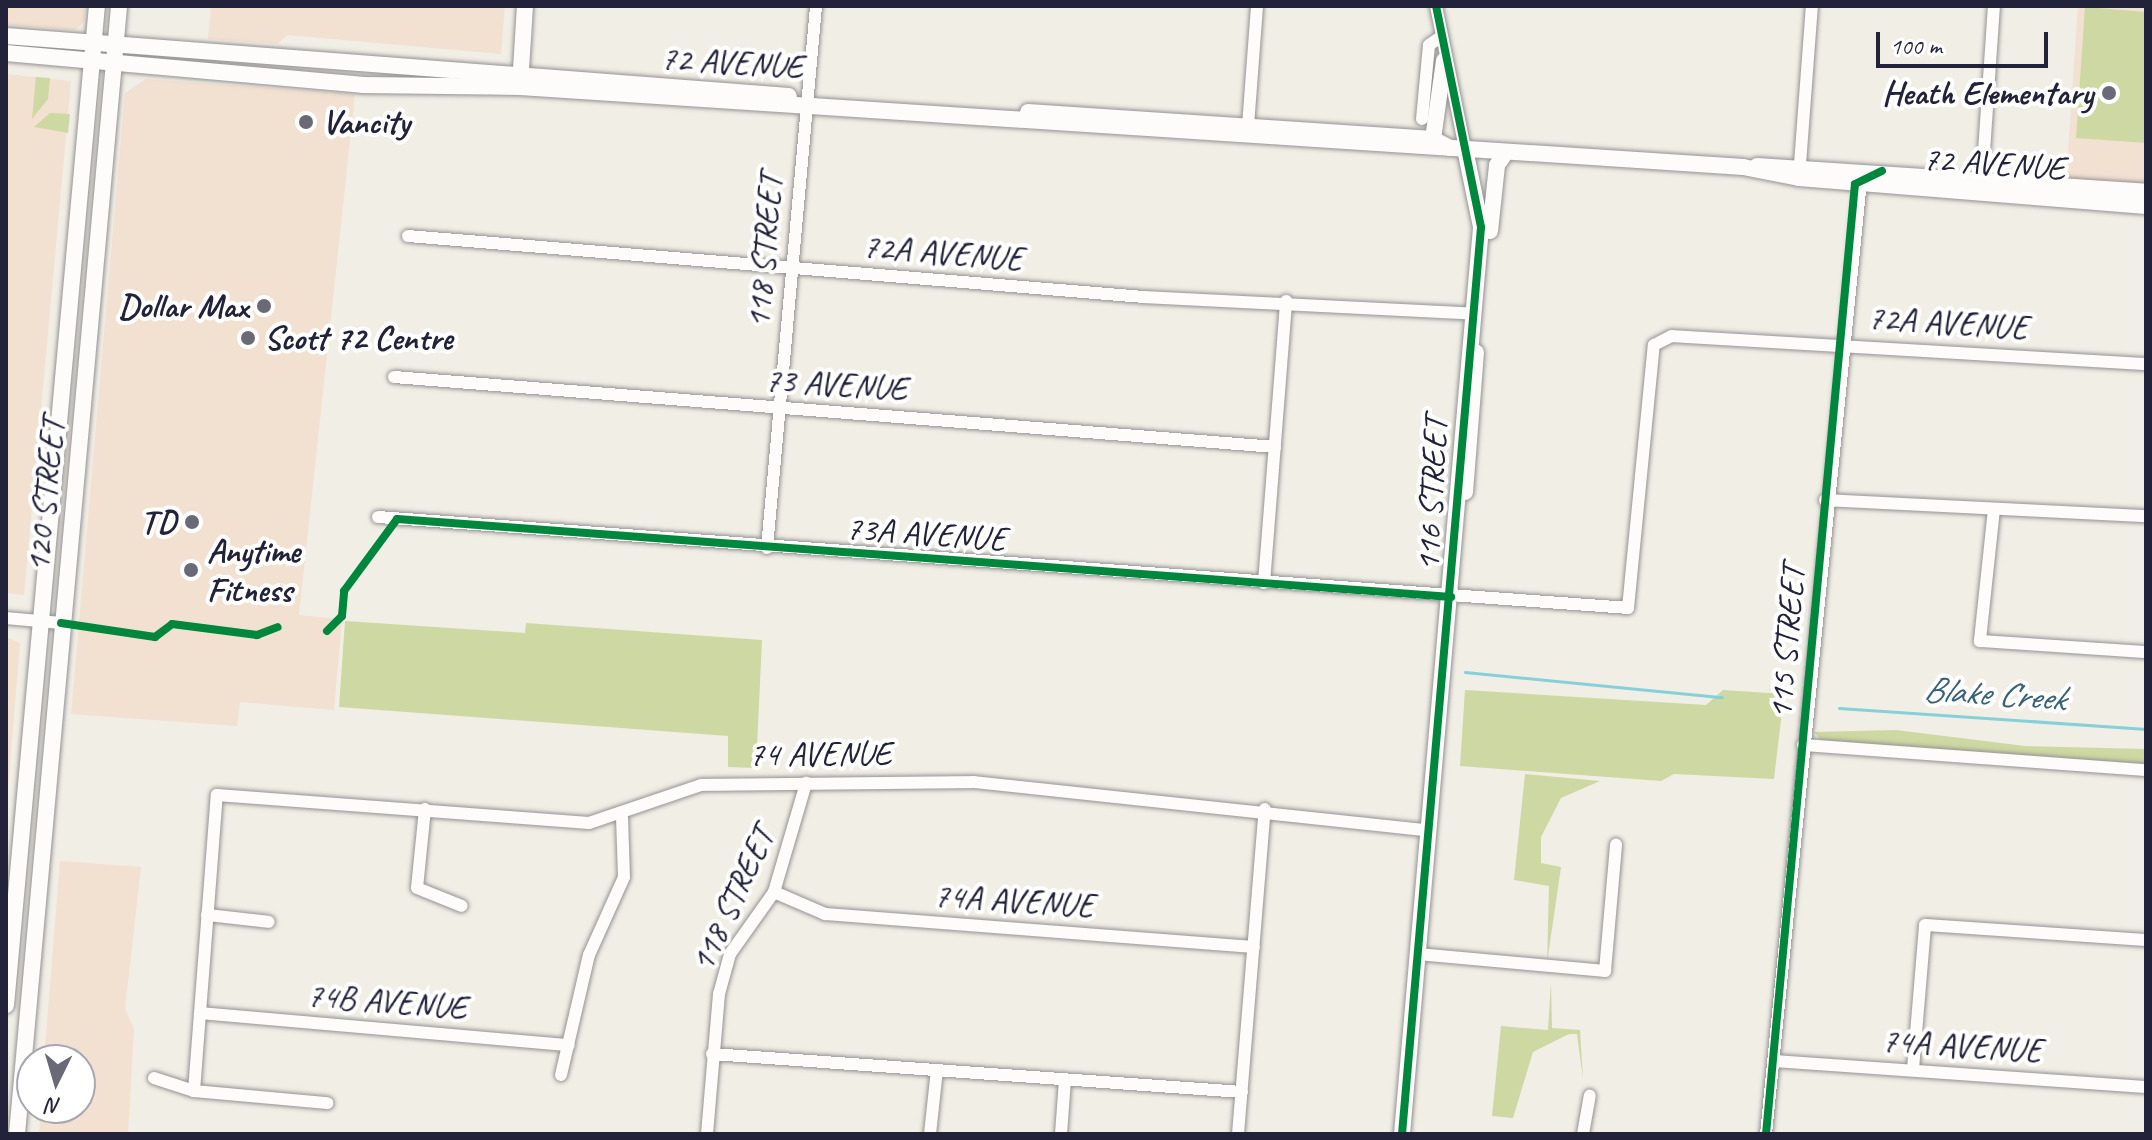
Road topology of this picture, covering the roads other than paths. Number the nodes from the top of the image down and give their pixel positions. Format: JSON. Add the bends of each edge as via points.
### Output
{"nodes":[{"id":1,"x":97,"y":6,"type":"edge"},
{"id":2,"x":119,"y":6,"type":"edge"},
{"id":3,"x":525,"y":6,"type":"edge"},
{"id":4,"x":816,"y":6,"type":"edge"},
{"id":5,"x":1257,"y":6,"type":"edge"},
{"id":6,"x":1436,"y":6,"type":"edge"},
{"id":7,"x":1812,"y":6,"type":"edge"},
{"id":8,"x":1994,"y":6,"type":"edge"},
{"id":9,"x":6,"y":36,"type":"edge"},
{"id":10,"x":1438,"y":39,"type":"junction"},
{"id":11,"x":93,"y":44,"type":"junction"},
{"id":12,"x":116,"y":46,"type":"junction"},
{"id":13,"x":6,"y":53,"type":"edge"},
{"id":14,"x":1444,"y":61,"type":"junction"},
{"id":15,"x":357,"y":63,"type":"junction"},
{"id":16,"x":90,"y":64,"type":"junction"},
{"id":17,"x":116,"y":66,"type":"junction"},
{"id":18,"x":269,"y":78,"type":"junction"},
{"id":19,"x":520,"y":82,"type":"junction"},
{"id":20,"x":804,"y":102,"type":"junction"},
{"id":21,"x":1422,"y":119,"type":"dead end"},
{"id":22,"x":1248,"y":126,"type":"junction"},
{"id":23,"x":1433,"y":139,"type":"junction"},
{"id":24,"x":1457,"y":149,"type":"junction"},
{"id":25,"x":1506,"y":152,"type":"junction"},
{"id":26,"x":1800,"y":164,"type":"junction"},
{"id":27,"x":1743,"y":167,"type":"junction"},
{"id":28,"x":1882,"y":171,"type":"junction"},
{"id":29,"x":1982,"y":181,"type":"junction"},
{"id":30,"x":1855,"y":184,"type":"junction"},
{"id":31,"x":2146,"y":192,"type":"edge"},
{"id":32,"x":2146,"y":206,"type":"edge"},
{"id":33,"x":408,"y":236,"type":"dead end"},
{"id":34,"x":790,"y":268,"type":"junction"},
{"id":35,"x":1478,"y":273,"type":"junction"},
{"id":36,"x":1286,"y":301,"type":"junction"},
{"id":37,"x":1475,"y":314,"type":"junction"},
{"id":38,"x":1840,"y":344,"type":"junction"},
{"id":39,"x":2146,"y":364,"type":"edge"},
{"id":40,"x":394,"y":377,"type":"dead end"},
{"id":41,"x":779,"y":408,"type":"junction"},
{"id":42,"x":1275,"y":447,"type":"junction"},
{"id":43,"x":1825,"y":500,"type":"junction"},
{"id":44,"x":1994,"y":509,"type":"junction"},
{"id":45,"x":2146,"y":516,"type":"edge"},
{"id":46,"x":378,"y":517,"type":"dead end"},
{"id":47,"x":767,"y":548,"type":"junction"},
{"id":48,"x":1264,"y":583,"type":"junction"},
{"id":49,"x":1451,"y":597,"type":"junction"},
{"id":50,"x":1628,"y":608,"type":"joint"},
{"id":51,"x":6,"y":618,"type":"edge"},
{"id":52,"x":39,"y":621,"type":"junction"},
{"id":53,"x":61,"y":623,"type":"junction"},
{"id":54,"x":2146,"y":652,"type":"edge"},
{"id":55,"x":1803,"y":745,"type":"junction"},
{"id":56,"x":2146,"y":770,"type":"edge"},
{"id":57,"x":806,"y":783,"type":"junction"},
{"id":58,"x":425,"y":809,"type":"junction"},
{"id":59,"x":1265,"y":809,"type":"junction"},
{"id":60,"x":622,"y":817,"type":"junction"},
{"id":61,"x":21,"y":830,"type":"junction"},
{"id":62,"x":1429,"y":831,"type":"junction"},
{"id":63,"x":1616,"y":844,"type":"dead end"},
{"id":64,"x":774,"y":892,"type":"junction"},
{"id":65,"x":462,"y":906,"type":"dead end"},
{"id":66,"x":36,"y":914,"type":"junction"},
{"id":67,"x":207,"y":915,"type":"junction"},
{"id":68,"x":14,"y":917,"type":"junction"},
{"id":69,"x":269,"y":922,"type":"dead end"},
{"id":70,"x":2146,"y":940,"type":"edge"},
{"id":71,"x":1254,"y":947,"type":"junction"},
{"id":72,"x":1418,"y":954,"type":"junction"},
{"id":73,"x":6,"y":1005,"type":"edge"},
{"id":74,"x":28,"y":1009,"type":"junction"},
{"id":75,"x":200,"y":1013,"type":"junction"},
{"id":76,"x":569,"y":1045,"type":"junction"},
{"id":77,"x":712,"y":1054,"type":"junction"},
{"id":78,"x":1773,"y":1061,"type":"junction"},
{"id":79,"x":1913,"y":1069,"type":"junction"},
{"id":80,"x":937,"y":1070,"type":"junction"},
{"id":81,"x":561,"y":1075,"type":"dead end"},
{"id":82,"x":154,"y":1078,"type":"dead end"},
{"id":83,"x":1065,"y":1079,"type":"junction"},
{"id":84,"x":2146,"y":1087,"type":"edge"},
{"id":85,"x":194,"y":1091,"type":"junction"},
{"id":86,"x":1242,"y":1092,"type":"junction"},
{"id":87,"x":1590,"y":1096,"type":"dead end"},
{"id":88,"x":327,"y":1103,"type":"dead end"},
{"id":89,"x":17,"y":1134,"type":"edge"},
{"id":90,"x":707,"y":1134,"type":"edge"},
{"id":91,"x":930,"y":1134,"type":"edge"},
{"id":92,"x":1061,"y":1134,"type":"edge"},
{"id":93,"x":1238,"y":1134,"type":"edge"},
{"id":94,"x":1402,"y":1134,"type":"edge"},
{"id":95,"x":1583,"y":1134,"type":"edge"},
{"id":96,"x":1766,"y":1134,"type":"edge"}],
"edges":[{"from":1,"to":11,"type":"main road","name":"120 STREET"},
{"from":2,"to":12,"type":"main road","name":"120 STREET"},
{"from":3,"to":19,"type":"main road"},
{"from":4,"to":20,"type":"street","name":"118 STREET"},
{"from":5,"to":22,"type":"street"},
{"from":6,"to":10,"type":"street","name":"116 STREET"},
{"from":7,"to":26,"type":"street"},
{"from":8,"to":29,"type":"street"},
{"from":9,"to":11,"type":"main road","name":"72 AVENUE"},
{"from":10,"to":14,"type":"street","name":"116 STREET"},
{"from":10,"to":21,"type":"street","name":"116 STREET","via":[[1429,45]]},
{"from":11,"to":12,"type":"main road","name":"72 AVENUE"},
{"from":11,"to":16,"type":"main road","name":"120 STREET"},
{"from":12,"to":15,"type":"main road","name":"72 AVENUE"},
{"from":12,"to":17,"type":"main road","name":"120 STREET"},
{"from":13,"to":16,"type":"main road","name":"72 AVENUE"},
{"from":14,"to":23,"type":"main road"},
{"from":14,"to":24,"type":"street","name":"116 STREET"},
{"from":15,"to":18,"type":"main road","via":[[334,72],[281,69]]},
{"from":15,"to":19,"type":"main road","name":"72 AVENUE"},
{"from":16,"to":17,"type":"main road","name":"72 AVENUE"},
{"from":16,"to":52,"type":"main road","name":"120 STREET"},
{"from":17,"to":18,"type":"main road","name":"72 AVENUE"},
{"from":17,"to":53,"type":"main road","name":"120 STREET"},
{"from":18,"to":19,"type":"main road","name":"72 AVENUE"},
{"from":19,"to":20,"type":"main road","name":"72 AVENUE"},
{"from":20,"to":22,"type":"main road","name":"72 AVENUE"},
{"from":20,"to":24,"type":"main road","name":"72 AVENUE"},
{"from":20,"to":34,"type":"street","name":"118 STREET"},
{"from":22,"to":23,"type":"main road","name":"72 AVENUE"},
{"from":23,"to":24,"type":"main road","name":"72 AVENUE"},
{"from":24,"to":25,"type":"main road","name":"72 AVENUE"},
{"from":24,"to":35,"type":"main road","name":"116 STREET","via":[[1481,206]]},
{"from":25,"to":27,"type":"main road","name":"72 AVENUE"},
{"from":25,"to":35,"type":"main road","via":[[1497,165]]},
{"from":26,"to":27,"type":"main road","name":"72 AVENUE"},
{"from":26,"to":28,"type":"main road","name":"72 AVENUE"},
{"from":27,"to":30,"type":"main road","name":"72 AVENUE"},
{"from":28,"to":29,"type":"main road","name":"72 AVENUE"},
{"from":28,"to":30,"type":"street"},
{"from":29,"to":31,"type":"main road","name":"72 AVENUE"},
{"from":30,"to":32,"type":"main road","name":"72 AVENUE"},
{"from":30,"to":38,"type":"street","name":"115 STREET"},
{"from":33,"to":34,"type":"street","name":"72A AVENUE"},
{"from":34,"to":36,"type":"street","name":"72A AVENUE"},
{"from":34,"to":41,"type":"street","name":"118 STREET"},
{"from":35,"to":37,"type":"main road","name":"116 STREET"},
{"from":36,"to":37,"type":"street","name":"72A AVENUE"},
{"from":36,"to":42,"type":"street"},
{"from":37,"to":49,"type":"main road","name":"116 STREET","via":[[1473,428]]},
{"from":38,"to":39,"type":"street","name":"72A AVENUE"},
{"from":38,"to":43,"type":"street","name":"115 STREET"},
{"from":38,"to":50,"type":"street","name":"72A AVENUE","via":[[1672,336],[1654,345]]},
{"from":40,"to":41,"type":"street","name":"73 AVENUE"},
{"from":41,"to":42,"type":"street","name":"73 AVENUE"},
{"from":41,"to":47,"type":"street","name":"118 STREET"},
{"from":42,"to":48,"type":"street"},
{"from":43,"to":44,"type":"street"},
{"from":43,"to":55,"type":"street","name":"115 STREET"},
{"from":44,"to":45,"type":"street"},
{"from":44,"to":54,"type":"street","via":[[1980,641]]},
{"from":46,"to":47,"type":"street","name":"73A AVENUE"},
{"from":47,"to":48,"type":"street","name":"73A AVENUE"},
{"from":48,"to":49,"type":"street","name":"73A AVENUE"},
{"from":49,"to":50,"type":"street","name":"73A AVENUE"},
{"from":49,"to":62,"type":"main road","name":"116 STREET"},
{"from":51,"to":52,"type":"street"},
{"from":52,"to":53,"type":"street"},
{"from":52,"to":61,"type":"main road","name":"120 STREET"},
{"from":53,"to":66,"type":"main road","name":"120 STREET"},
{"from":55,"to":56,"type":"street"},
{"from":55,"to":78,"type":"street","name":"115 STREET"},
{"from":57,"to":59,"type":"street","name":"74 AVENUE","via":[[974,782]]},
{"from":57,"to":60,"type":"street","name":"74 AVENUE","via":[[701,785]]},
{"from":57,"to":64,"type":"street","name":"118 STREET"},
{"from":58,"to":60,"type":"street","name":"74 AVENUE","via":[[589,823]]},
{"from":58,"to":65,"type":"street","via":[[417,888]]},
{"from":58,"to":67,"type":"street","name":"74 AVENUE","via":[[217,795]]},
{"from":59,"to":62,"type":"street","name":"74 AVENUE"},
{"from":59,"to":71,"type":"street"},
{"from":60,"to":76,"type":"street","via":[[624,877],[589,955]]},
{"from":61,"to":66,"type":"main road","via":[[36,842]]},
{"from":61,"to":68,"type":"main road","name":"120 STREET"},
{"from":62,"to":72,"type":"main road","name":"116 STREET"},
{"from":63,"to":72,"type":"street","via":[[1605,971]]},
{"from":64,"to":71,"type":"street","name":"74A AVENUE","via":[[825,914]]},
{"from":64,"to":77,"type":"street","name":"118 STREET","via":[[730,954]]},
{"from":66,"to":74,"type":"main road","name":"120 STREET"},
{"from":67,"to":69,"type":"street"},
{"from":67,"to":75,"type":"street"},
{"from":68,"to":73,"type":"main road","name":"120 STREET"},
{"from":68,"to":74,"type":"main road","via":[[25,928]]},
{"from":70,"to":79,"type":"street","via":[[1925,925]]},
{"from":71,"to":86,"type":"street"},
{"from":72,"to":94,"type":"main road","name":"116 STREET"},
{"from":74,"to":89,"type":"main road","name":"120 STREET"},
{"from":75,"to":76,"type":"street","name":"74B AVENUE"},
{"from":75,"to":85,"type":"street"},
{"from":76,"to":81,"type":"street"},
{"from":77,"to":80,"type":"street"},
{"from":77,"to":90,"type":"street","name":"118 STREET"},
{"from":78,"to":79,"type":"street","name":"74A AVENUE"},
{"from":78,"to":96,"type":"street","name":"115 STREET"},
{"from":79,"to":84,"type":"street","name":"74A AVENUE"},
{"from":80,"to":83,"type":"street"},
{"from":80,"to":91,"type":"street"},
{"from":82,"to":85,"type":"street"},
{"from":83,"to":86,"type":"street"},
{"from":83,"to":92,"type":"street"},
{"from":85,"to":88,"type":"street"},
{"from":86,"to":93,"type":"street"},
{"from":87,"to":95,"type":"street"}]}
